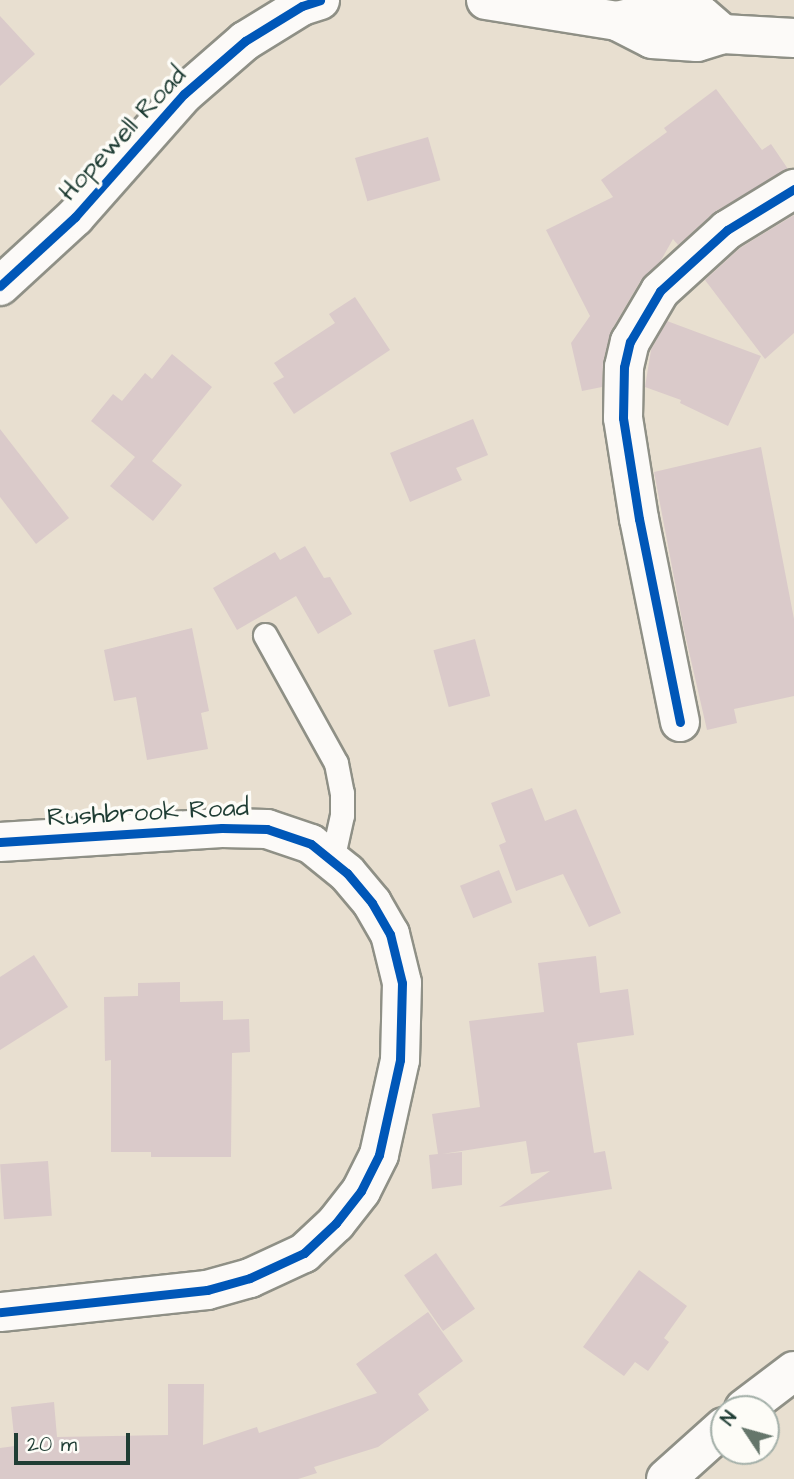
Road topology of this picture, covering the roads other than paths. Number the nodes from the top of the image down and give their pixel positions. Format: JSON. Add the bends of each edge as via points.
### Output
{"nodes":[{"id":1,"x":486,"y":0,"type":"edge"},
{"id":2,"x":307,"y":2,"type":"edge"},
{"id":3,"x":794,"y":38,"type":"edge"},
{"id":4,"x":794,"y":189,"type":"edge"},
{"id":5,"x":0,"y":286,"type":"edge"},
{"id":6,"x":265,"y":635,"type":"dead end"},
{"id":7,"x":680,"y":722,"type":"dead end"},
{"id":8,"x":0,"y":842,"type":"edge"},
{"id":9,"x":332,"y":860,"type":"junction"},
{"id":10,"x":0,"y":1312,"type":"edge"},
{"id":11,"x":794,"y":1371,"type":"edge"},
{"id":12,"x":762,"y":1395,"type":"edge"},
{"id":13,"x":710,"y":1440,"type":"edge"},
{"id":14,"x":666,"y":1479,"type":"edge"}],
"edges":[{"from":1,"to":3,"type":"street","via":[[617,21],[659,11],[687,14],[702,16],[723,34]]},
{"from":2,"to":5,"type":"street","name":"Hopewell Road","via":[[245,41],[184,94],[75,217]]},
{"from":4,"to":7,"type":"street","via":[[727,230],[660,291],[630,342],[624,368],[623,418]]},
{"from":6,"to":9,"type":"lane","via":[[336,763],[342,815]]},
{"from":8,"to":9,"type":"street","name":"Rushbrook Road","via":[[267,829],[311,844]]},
{"from":9,"to":10,"type":"street","name":"Rushbrook Road","via":[[372,903],[390,934],[402,983],[400,1060],[379,1155],[361,1191],[304,1253],[250,1278],[207,1290]]},
{"from":11,"to":12,"type":"street"},
{"from":13,"to":14,"type":"street"}]}
